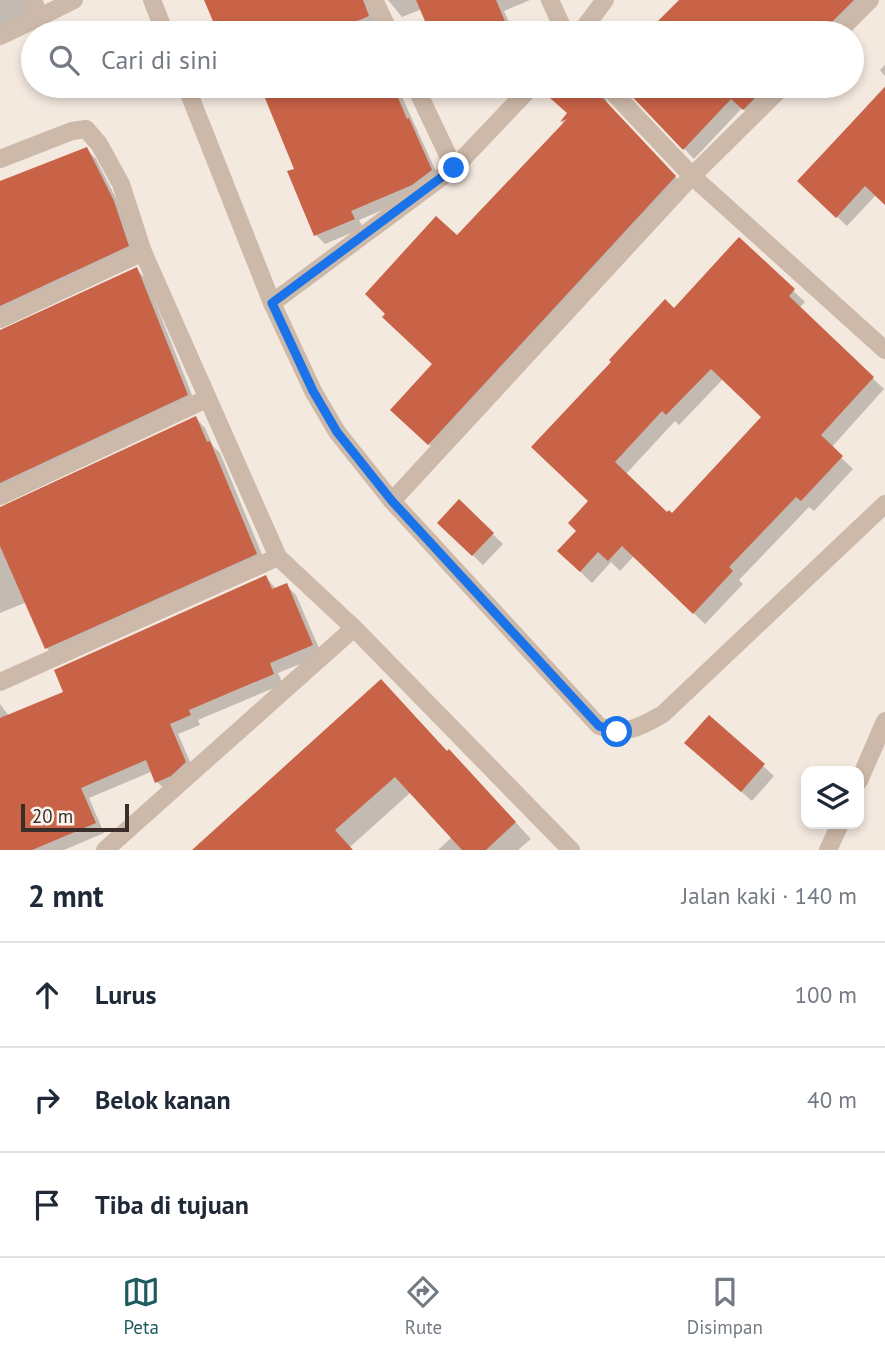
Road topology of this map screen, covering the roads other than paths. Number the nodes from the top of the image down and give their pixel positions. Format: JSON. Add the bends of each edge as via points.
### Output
{"nodes":[{"id":1,"x":33,"y":0,"type":"edge"},
{"id":2,"x":74,"y":0,"type":"edge"},
{"id":3,"x":152,"y":0,"type":"edge"},
{"id":4,"x":374,"y":0,"type":"edge"},
{"id":5,"x":550,"y":0,"type":"edge"},
{"id":6,"x":605,"y":0,"type":"edge"},
{"id":7,"x":870,"y":0,"type":"edge"},
{"id":8,"x":40,"y":17,"type":"junction"},
{"id":9,"x":32,"y":21,"type":"edge"},
{"id":10,"x":160,"y":21,"type":"edge"},
{"id":11,"x":384,"y":21,"type":"edge"},
{"id":12,"x":560,"y":21,"type":"edge"},
{"id":13,"x":589,"y":21,"type":"edge"},
{"id":14,"x":848,"y":21,"type":"edge"},
{"id":15,"x":21,"y":26,"type":"edge"},
{"id":16,"x":0,"y":36,"type":"edge"},
{"id":17,"x":191,"y":98,"type":"edge"},
{"id":18,"x":421,"y":98,"type":"edge"},
{"id":19,"x":521,"y":98,"type":"edge"},
{"id":20,"x":618,"y":98,"type":"edge"},
{"id":21,"x":771,"y":98,"type":"edge"},
{"id":22,"x":0,"y":159,"type":"edge"},
{"id":23,"x":454,"y":168,"type":"junction"},
{"id":24,"x":692,"y":176,"type":"junction"},
{"id":25,"x":143,"y":252,"type":"junction"},
{"id":26,"x":272,"y":303,"type":"junction"},
{"id":27,"x":0,"y":319,"type":"edge"},
{"id":28,"x":885,"y":350,"type":"edge"},
{"id":29,"x":206,"y":399,"type":"junction"},
{"id":30,"x":0,"y":496,"type":"edge"},
{"id":31,"x":392,"y":501,"type":"junction"},
{"id":32,"x":885,"y":504,"type":"edge"},
{"id":33,"x":278,"y":557,"type":"junction"},
{"id":34,"x":354,"y":628,"type":"junction"},
{"id":35,"x":0,"y":682,"type":"edge"},
{"id":36,"x":885,"y":721,"type":"edge"},
{"id":37,"x":864,"y":769,"type":"edge"},
{"id":38,"x":838,"y":829,"type":"edge"},
{"id":39,"x":558,"y":846,"type":"edge"},
{"id":40,"x":105,"y":850,"type":"edge"},
{"id":41,"x":828,"y":850,"type":"edge"}],
"edges":[{"from":1,"to":8,"type":"street"},
{"from":2,"to":8,"type":"street"},
{"from":3,"to":10,"type":"street"},
{"from":4,"to":11,"type":"street"},
{"from":5,"to":12,"type":"street"},
{"from":6,"to":13,"type":"street"},
{"from":7,"to":14,"type":"street"},
{"from":8,"to":9,"type":"street"},
{"from":15,"to":16,"type":"street"},
{"from":17,"to":26,"type":"street"},
{"from":18,"to":23,"type":"street"},
{"from":19,"to":23,"type":"street"},
{"from":20,"to":24,"type":"street"},
{"from":21,"to":24,"type":"street"},
{"from":22,"to":25,"type":"street","via":[[86,129],[121,184]]},
{"from":23,"to":26,"type":"street"},
{"from":24,"to":28,"type":"street"},
{"from":24,"to":31,"type":"street"},
{"from":25,"to":27,"type":"street"},
{"from":25,"to":29,"type":"street"},
{"from":26,"to":31,"type":"street","via":[[337,432]]},
{"from":29,"to":30,"type":"street"},
{"from":29,"to":33,"type":"street"},
{"from":31,"to":32,"type":"street","via":[[599,726],[617,732],[663,714]]},
{"from":33,"to":34,"type":"street"},
{"from":33,"to":35,"type":"street"},
{"from":34,"to":39,"type":"street"},
{"from":34,"to":40,"type":"street"},
{"from":36,"to":37,"type":"street"},
{"from":38,"to":41,"type":"street"}]}
